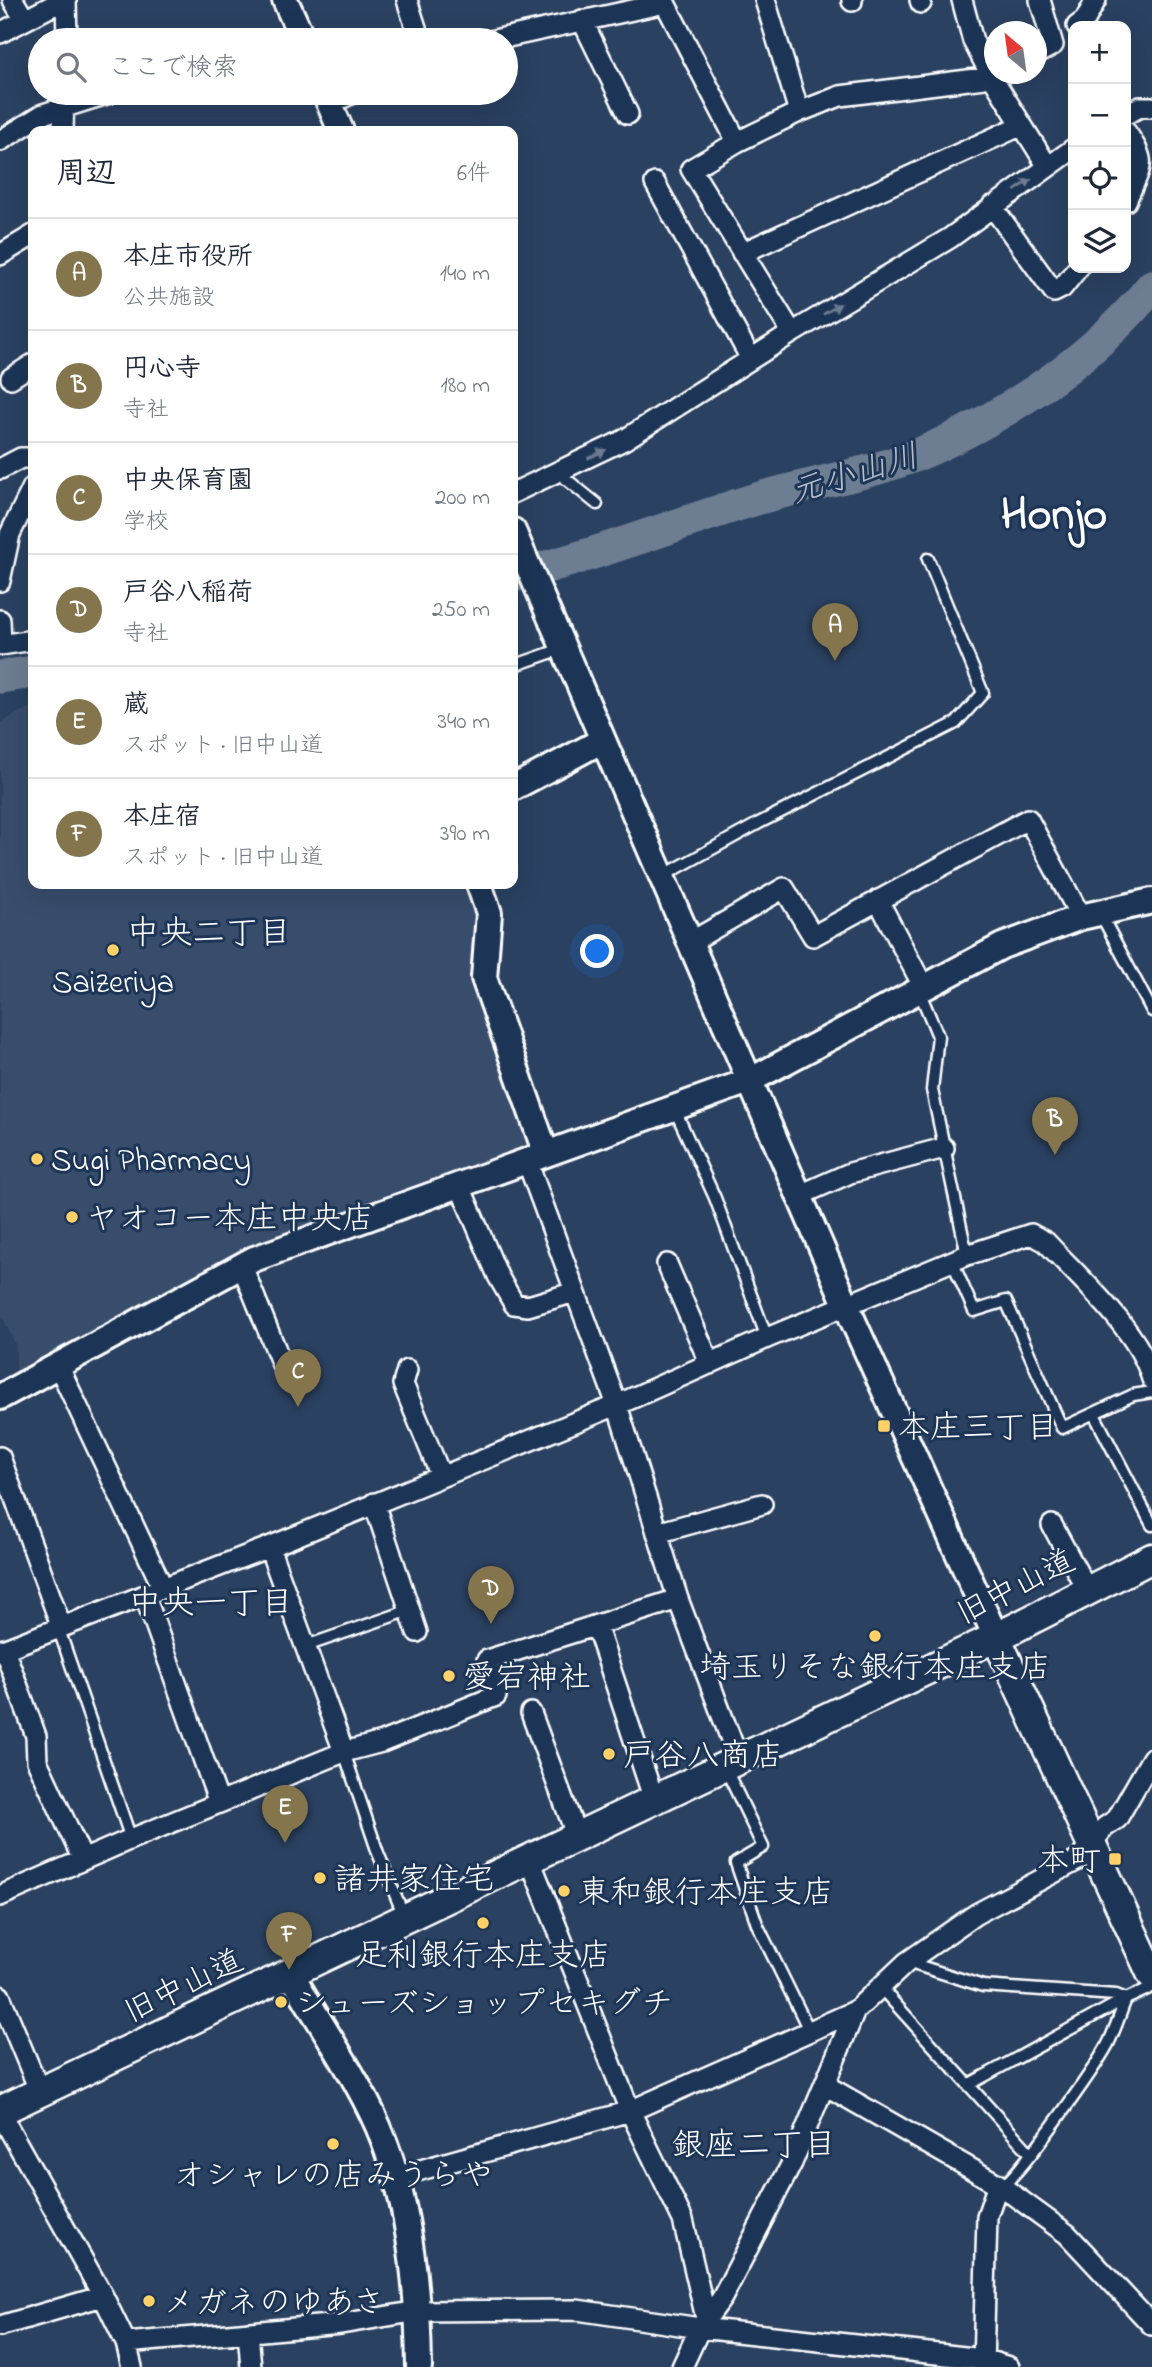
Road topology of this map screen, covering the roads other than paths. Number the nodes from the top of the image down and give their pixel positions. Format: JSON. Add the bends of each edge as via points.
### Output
{"nodes":[{"id":1,"x":13,"y":0,"type":"edge"},
{"id":2,"x":64,"y":0,"type":"edge"},
{"id":3,"x":285,"y":0,"type":"edge"},
{"id":4,"x":407,"y":0,"type":"edge"},
{"id":5,"x":765,"y":0,"type":"edge"},
{"id":6,"x":962,"y":0,"type":"edge"},
{"id":7,"x":1040,"y":0,"type":"edge"},
{"id":8,"x":1096,"y":0,"type":"edge"},
{"id":9,"x":664,"y":2,"type":"edge"},
{"id":10,"x":25,"y":20,"type":"junction"},
{"id":11,"x":582,"y":20,"type":"junction"},
{"id":12,"x":1042,"y":21,"type":"edge"},
{"id":13,"x":1084,"y":21,"type":"edge"},
{"id":14,"x":65,"y":28,"type":"edge"},
{"id":15,"x":298,"y":28,"type":"edge"},
{"id":16,"x":416,"y":28,"type":"edge"},
{"id":17,"x":0,"y":33,"type":"edge"},
{"id":18,"x":1068,"y":33,"type":"edge"},
{"id":19,"x":518,"y":35,"type":"edge"},
{"id":20,"x":1047,"y":49,"type":"edge"},
{"id":21,"x":984,"y":57,"type":"edge"},
{"id":22,"x":984,"y":77,"type":"edge"},
{"id":23,"x":1001,"y":84,"type":"edge"},
{"id":24,"x":56,"y":105,"type":"edge"},
{"id":25,"x":64,"y":105,"type":"edge"},
{"id":26,"x":330,"y":105,"type":"edge"},
{"id":27,"x":1152,"y":107,"type":"edge"},
{"id":28,"x":799,"y":112,"type":"junction"},
{"id":29,"x":1131,"y":112,"type":"edge"},
{"id":30,"x":628,"y":114,"type":"dead end"},
{"id":31,"x":1022,"y":125,"type":"junction"},
{"id":32,"x":63,"y":126,"type":"edge"},
{"id":33,"x":339,"y":126,"type":"edge"},
{"id":34,"x":1131,"y":139,"type":"edge"},
{"id":35,"x":0,"y":141,"type":"edge"},
{"id":36,"x":737,"y":142,"type":"junction"},
{"id":37,"x":1068,"y":153,"type":"edge"},
{"id":38,"x":1048,"y":167,"type":"junction"},
{"id":39,"x":655,"y":183,"type":"dead end"},
{"id":40,"x":1131,"y":189,"type":"edge"},
{"id":41,"x":992,"y":206,"type":"junction"},
{"id":42,"x":28,"y":237,"type":"edge"},
{"id":43,"x":742,"y":253,"type":"junction"},
{"id":44,"x":0,"y":255,"type":"edge"},
{"id":45,"x":1074,"y":273,"type":"edge"},
{"id":46,"x":792,"y":333,"type":"junction"},
{"id":47,"x":751,"y":359,"type":"junction"},
{"id":48,"x":28,"y":367,"type":"edge"},
{"id":49,"x":11,"y":378,"type":"dead end"},
{"id":50,"x":28,"y":458,"type":"edge"},
{"id":51,"x":0,"y":469,"type":"edge"},
{"id":52,"x":561,"y":471,"type":"junction"},
{"id":53,"x":518,"y":491,"type":"edge"},
{"id":54,"x":28,"y":497,"type":"edge"},
{"id":55,"x":597,"y":504,"type":"dead end"},
{"id":56,"x":518,"y":542,"type":"edge"},
{"id":57,"x":928,"y":559,"type":"dead end"},
{"id":58,"x":0,"y":581,"type":"edge"},
{"id":59,"x":0,"y":620,"type":"edge"},
{"id":60,"x":28,"y":641,"type":"edge"},
{"id":61,"x":564,"y":648,"type":"junction"},
{"id":62,"x":518,"y":664,"type":"edge"},
{"id":63,"x":603,"y":740,"type":"junction"},
{"id":64,"x":518,"y":785,"type":"edge"},
{"id":65,"x":660,"y":877,"type":"junction"},
{"id":66,"x":481,"y":889,"type":"edge"},
{"id":67,"x":878,"y":900,"type":"junction"},
{"id":68,"x":1152,"y":901,"type":"edge"},
{"id":69,"x":1091,"y":915,"type":"junction"},
{"id":70,"x":689,"y":943,"type":"junction"},
{"id":71,"x":923,"y":986,"type":"junction"},
{"id":72,"x":1152,"y":1011,"type":"edge"},
{"id":73,"x":749,"y":1081,"type":"junction"},
{"id":74,"x":675,"y":1109,"type":"junction"},
{"id":75,"x":944,"y":1148,"type":"junction"},
{"id":76,"x":536,"y":1158,"type":"junction"},
{"id":77,"x":459,"y":1184,"type":"junction"},
{"id":78,"x":799,"y":1196,"type":"junction"},
{"id":79,"x":960,"y":1258,"type":"junction"},
{"id":80,"x":667,"y":1264,"type":"dead end"},
{"id":81,"x":242,"y":1266,"type":"junction"},
{"id":82,"x":575,"y":1292,"type":"junction"},
{"id":83,"x":847,"y":1307,"type":"junction"},
{"id":84,"x":766,"y":1338,"type":"junction"},
{"id":85,"x":710,"y":1364,"type":"junction"},
{"id":86,"x":58,"y":1365,"type":"junction"},
{"id":87,"x":1151,"y":1369,"type":"edge"},
{"id":88,"x":407,"y":1370,"type":"dead end"},
{"id":89,"x":285,"y":1372,"type":"dead end"},
{"id":90,"x":1152,"y":1392,"type":"edge"},
{"id":91,"x":0,"y":1397,"type":"edge"},
{"id":92,"x":617,"y":1405,"type":"junction"},
{"id":93,"x":1094,"y":1414,"type":"junction"},
{"id":94,"x":0,"y":1457,"type":"edge"},
{"id":95,"x":441,"y":1476,"type":"junction"},
{"id":96,"x":374,"y":1503,"type":"junction"},
{"id":97,"x":762,"y":1504,"type":"dead end"},
{"id":98,"x":1052,"y":1525,"type":"dead end"},
{"id":99,"x":1152,"y":1525,"type":"edge"},
{"id":100,"x":657,"y":1533,"type":"junction"},
{"id":101,"x":269,"y":1547,"type":"junction"},
{"id":102,"x":1152,"y":1558,"type":"edge"},
{"id":103,"x":1087,"y":1590,"type":"junction"},
{"id":104,"x":154,"y":1592,"type":"junction"},
{"id":105,"x":678,"y":1599,"type":"junction"},
{"id":106,"x":410,"y":1610,"type":"junction"},
{"id":107,"x":596,"y":1625,"type":"junction"},
{"id":108,"x":59,"y":1630,"type":"junction"},
{"id":109,"x":417,"y":1632,"type":"dead end"},
{"id":110,"x":996,"y":1637,"type":"junction"},
{"id":111,"x":306,"y":1646,"type":"junction"},
{"id":112,"x":2,"y":1650,"type":"edge"},
{"id":113,"x":531,"y":1713,"type":"dead end"},
{"id":114,"x":344,"y":1752,"type":"junction"},
{"id":115,"x":1152,"y":1758,"type":"edge"},
{"id":116,"x":732,"y":1763,"type":"junction"},
{"id":117,"x":654,"y":1800,"type":"junction"},
{"id":118,"x":219,"y":1803,"type":"junction"},
{"id":119,"x":577,"y":1837,"type":"junction"},
{"id":120,"x":131,"y":1839,"type":"junction"},
{"id":121,"x":1091,"y":1844,"type":"junction"},
{"id":122,"x":83,"y":1860,"type":"junction"},
{"id":123,"x":530,"y":1860,"type":"junction"},
{"id":124,"x":0,"y":1896,"type":"edge"},
{"id":125,"x":404,"y":1916,"type":"junction"},
{"id":126,"x":907,"y":1962,"type":"junction"},
{"id":127,"x":290,"y":1972,"type":"junction"},
{"id":128,"x":1152,"y":1975,"type":"edge"},
{"id":129,"x":880,"y":1987,"type":"junction"},
{"id":130,"x":1152,"y":1987,"type":"edge"},
{"id":131,"x":0,"y":1996,"type":"edge"},
{"id":132,"x":1126,"y":1999,"type":"junction"},
{"id":133,"x":855,"y":2011,"type":"junction"},
{"id":134,"x":809,"y":2030,"type":"junction"},
{"id":135,"x":825,"y":2085,"type":"junction"},
{"id":136,"x":968,"y":2085,"type":"junction"},
{"id":137,"x":40,"y":2092,"type":"junction"},
{"id":138,"x":630,"y":2111,"type":"junction"},
{"id":139,"x":0,"y":2112,"type":"edge"},
{"id":140,"x":1031,"y":2154,"type":"junction"},
{"id":141,"x":396,"y":2177,"type":"junction"},
{"id":142,"x":1001,"y":2186,"type":"junction"},
{"id":143,"x":103,"y":2296,"type":"junction"},
{"id":144,"x":418,"y":2311,"type":"junction"},
{"id":145,"x":703,"y":2323,"type":"junction"},
{"id":146,"x":1152,"y":2325,"type":"edge"},
{"id":147,"x":0,"y":2326,"type":"edge"},
{"id":148,"x":248,"y":2332,"type":"junction"},
{"id":149,"x":126,"y":2343,"type":"junction"},
{"id":150,"x":983,"y":2363,"type":"edge"},
{"id":151,"x":132,"y":2367,"type":"edge"},
{"id":152,"x":251,"y":2367,"type":"edge"},
{"id":153,"x":419,"y":2367,"type":"edge"},
{"id":154,"x":682,"y":2367,"type":"edge"},
{"id":155,"x":1009,"y":2367,"type":"edge"}],
"edges":[{"from":1,"to":10,"type":"street"},
{"from":2,"to":10,"type":"street"},
{"from":2,"to":14,"type":"street"},
{"from":3,"to":15,"type":"street"},
{"from":4,"to":16,"type":"street"},
{"from":5,"to":28,"type":"street"},
{"from":6,"to":21,"type":"street","via":[[973,41]]},
{"from":7,"to":12,"type":"street"},
{"from":8,"to":13,"type":"street"},
{"from":9,"to":11,"type":"street"},
{"from":9,"to":36,"type":"street"},
{"from":10,"to":17,"type":"street"},
{"from":11,"to":19,"type":"street"},
{"from":11,"to":30,"type":"street"},
{"from":18,"to":20,"type":"street"},
{"from":22,"to":28,"type":"street","via":[[839,96]]},
{"from":23,"to":31,"type":"street"},
{"from":24,"to":35,"type":"street"},
{"from":25,"to":32,"type":"street"},
{"from":26,"to":33,"type":"street"},
{"from":27,"to":29,"type":"street"},
{"from":28,"to":36,"type":"street"},
{"from":31,"to":38,"type":"street"},
{"from":31,"to":43,"type":"street"},
{"from":34,"to":40,"type":"street","via":[[1142,162]]},
{"from":36,"to":43,"type":"street","via":[[691,169]]},
{"from":37,"to":38,"type":"street"},
{"from":41,"to":38,"type":"street","one_way":true},
{"from":39,"to":47,"type":"street"},
{"from":41,"to":45,"type":"street","via":[[1055,292]]},
{"from":46,"to":41,"type":"street","one_way":true,"via":[[950,237]]},
{"from":42,"to":44,"type":"street"},
{"from":43,"to":46,"type":"street"},
{"from":46,"to":47,"type":"street"},
{"from":52,"to":47,"type":"street","one_way":true,"via":[[624,440]]},
{"from":48,"to":49,"type":"street"},
{"from":50,"to":51,"type":"street"},
{"from":52,"to":53,"type":"street"},
{"from":52,"to":55,"type":"lane"},
{"from":54,"to":58,"type":"street","via":[[10,534]]},
{"from":56,"to":61,"type":"street"},
{"from":57,"to":65,"type":"lane","via":[[983,692],[956,723]]},
{"from":59,"to":60,"type":"street","via":[[1,645]]},
{"from":61,"to":62,"type":"lane"},
{"from":61,"to":63,"type":"street"},
{"from":63,"to":64,"type":"street"},
{"from":63,"to":65,"type":"street"},
{"from":65,"to":70,"type":"street"},
{"from":66,"to":76,"type":"street","via":[[489,913],[484,978]]},
{"from":67,"to":69,"type":"street","via":[[1028,819]]},
{"from":67,"to":70,"type":"street","via":[[813,936],[784,888]]},
{"from":67,"to":71,"type":"street"},
{"from":68,"to":69,"type":"street"},
{"from":69,"to":71,"type":"street","via":[[1002,946]]},
{"from":69,"to":72,"type":"lane"},
{"from":70,"to":73,"type":"street"},
{"from":71,"to":73,"type":"street"},
{"from":71,"to":75,"type":"lane","via":[[922,998],[938,1036],[932,1090]]},
{"from":73,"to":74,"type":"street"},
{"from":73,"to":78,"type":"street"},
{"from":74,"to":76,"type":"street"},
{"from":74,"to":84,"type":"lane","via":[[715,1198]]},
{"from":75,"to":78,"type":"street","via":[[850,1173]]},
{"from":75,"to":79,"type":"lane"},
{"from":76,"to":77,"type":"street"},
{"from":76,"to":82,"type":"street"},
{"from":77,"to":81,"type":"street"},
{"from":77,"to":82,"type":"street","via":[[514,1304],[528,1306]]},
{"from":78,"to":83,"type":"street"},
{"from":79,"to":83,"type":"street"},
{"from":79,"to":87,"type":"street","via":[[1031,1234],[1046,1242],[1116,1318]]},
{"from":79,"to":93,"type":"lane","via":[[974,1311],[1006,1300],[1062,1428]]},
{"from":80,"to":85,"type":"street"},
{"from":81,"to":86,"type":"street"},
{"from":81,"to":89,"type":"street"},
{"from":82,"to":92,"type":"street"},
{"from":83,"to":84,"type":"street"},
{"from":83,"to":110,"type":"street"},
{"from":84,"to":85,"type":"street"},
{"from":85,"to":92,"type":"street"},
{"from":86,"to":91,"type":"street"},
{"from":86,"to":104,"type":"street"},
{"from":88,"to":95,"type":"street","via":[[403,1384]]},
{"from":90,"to":93,"type":"lane","via":[[1133,1395]]},
{"from":92,"to":95,"type":"street"},
{"from":92,"to":100,"type":"street"},
{"from":93,"to":99,"type":"lane"},
{"from":94,"to":108,"type":"street","via":[[60,1620]]},
{"from":95,"to":96,"type":"street"},
{"from":96,"to":101,"type":"street"},
{"from":96,"to":106,"type":"street"},
{"from":97,"to":100,"type":"street"},
{"from":98,"to":103,"type":"street"},
{"from":100,"to":105,"type":"street"},
{"from":101,"to":104,"type":"street"},
{"from":101,"to":111,"type":"street"},
{"from":102,"to":103,"type":"main road","name":"旧中山道"},
{"from":103,"to":110,"type":"main road","name":"旧中山道"},
{"from":104,"to":108,"type":"street"},
{"from":104,"to":118,"type":"street"},
{"from":105,"to":107,"type":"street"},
{"from":105,"to":116,"type":"street","via":[[735,1750]]},
{"from":106,"to":109,"type":"street"},
{"from":106,"to":111,"type":"lane"},
{"from":107,"to":114,"type":"street","via":[[487,1660],[496,1696],[382,1742]]},
{"from":107,"to":117,"type":"street"},
{"from":108,"to":112,"type":"street"},
{"from":108,"to":120,"type":"lane"},
{"from":110,"to":116,"type":"main road","name":"旧中山道"},
{"from":110,"to":121,"type":"main road"},
{"from":111,"to":114,"type":"street"},
{"from":112,"to":122,"type":"street","via":[[36,1736],[37,1761]]},
{"from":113,"to":119,"type":"street"},
{"from":114,"to":118,"type":"street"},
{"from":114,"to":125,"type":"lane"},
{"from":115,"to":121,"type":"street","via":[[1117,1819]]},
{"from":116,"to":117,"type":"main road","name":"旧中山道"},
{"from":116,"to":134,"type":"lane","via":[[730,1778],[763,1847],[736,1863],[757,1924]]},
{"from":117,"to":119,"type":"main road","name":"旧中山道"},
{"from":118,"to":120,"type":"street"},
{"from":119,"to":123,"type":"main road","name":"旧中山道"},
{"from":120,"to":122,"type":"street"},
{"from":121,"to":126,"type":"street","via":[[1077,1860],[976,1914]]},
{"from":121,"to":128,"type":"main road"},
{"from":122,"to":124,"type":"street"},
{"from":123,"to":125,"type":"main road","name":"旧中山道"},
{"from":123,"to":138,"type":"street"},
{"from":125,"to":127,"type":"main road","name":"旧中山道"},
{"from":126,"to":129,"type":"street"},
{"from":126,"to":132,"type":"lane","via":[[983,1986]]},
{"from":127,"to":137,"type":"main road","name":"旧中山道"},
{"from":127,"to":141,"type":"street","via":[[383,2138]]},
{"from":129,"to":133,"type":"street"},
{"from":129,"to":136,"type":"lane"},
{"from":130,"to":132,"type":"lane"},
{"from":131,"to":137,"type":"street"},
{"from":132,"to":136,"type":"lane"},
{"from":132,"to":140,"type":"lane","via":[[1108,2045]]},
{"from":133,"to":134,"type":"street"},
{"from":133,"to":135,"type":"street"},
{"from":134,"to":138,"type":"street"},
{"from":135,"to":142,"type":"street"},
{"from":135,"to":145,"type":"street","via":[[792,2163],[722,2298]]},
{"from":136,"to":140,"type":"lane"},
{"from":137,"to":139,"type":"main road","name":"旧中山道"},
{"from":138,"to":141,"type":"street"},
{"from":138,"to":145,"type":"street","via":[[682,2220]]},
{"from":139,"to":143,"type":"street"},
{"from":140,"to":142,"type":"lane"},
{"from":141,"to":144,"type":"street","via":[[416,2277]]},
{"from":142,"to":146,"type":"street","via":[[1067,2234]]},
{"from":142,"to":150,"type":"street","via":[[987,2216]]},
{"from":143,"to":147,"type":"street"},
{"from":143,"to":149,"type":"street"},
{"from":144,"to":145,"type":"street","via":[[577,2310]]},
{"from":144,"to":148,"type":"street"},
{"from":144,"to":153,"type":"street"},
{"from":145,"to":150,"type":"street"},
{"from":145,"to":154,"type":"street"},
{"from":148,"to":149,"type":"street"},
{"from":148,"to":152,"type":"street"},
{"from":149,"to":151,"type":"street"},
{"from":150,"to":155,"type":"street"}]}
